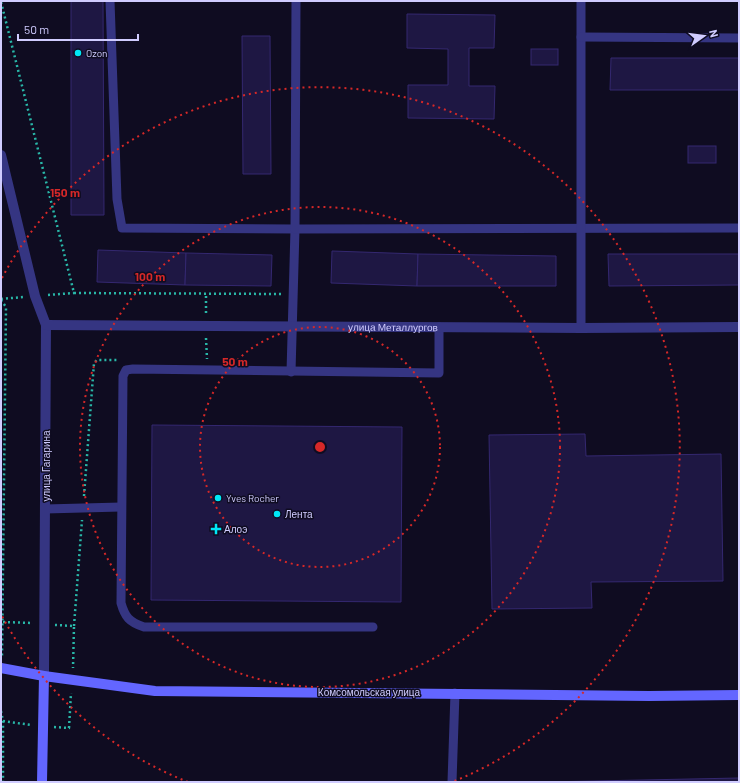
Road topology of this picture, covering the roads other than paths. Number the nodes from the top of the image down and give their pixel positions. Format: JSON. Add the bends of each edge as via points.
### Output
{"nodes":[{"id":1,"x":110,"y":1,"type":"edge"},
{"id":2,"x":296,"y":1,"type":"edge"},
{"id":3,"x":581,"y":1,"type":"edge"},
{"id":4,"x":581,"y":37,"type":"junction"},
{"id":5,"x":739,"y":38,"type":"edge"},
{"id":6,"x":1,"y":156,"type":"edge"},
{"id":7,"x":581,"y":228,"type":"junction"},
{"id":8,"x":739,"y":228,"type":"edge"},
{"id":9,"x":295,"y":229,"type":"junction"},
{"id":10,"x":46,"y":325,"type":"junction"},
{"id":11,"x":294,"y":326,"type":"junction"},
{"id":12,"x":439,"y":327,"type":"junction"},
{"id":13,"x":739,"y":327,"type":"edge"},
{"id":14,"x":581,"y":328,"type":"junction"},
{"id":15,"x":291,"y":372,"type":"junction"},
{"id":16,"x":122,"y":507,"type":"junction"},
{"id":17,"x":45,"y":509,"type":"junction"},
{"id":18,"x":373,"y":627,"type":"dead end"},
{"id":19,"x":1,"y":668,"type":"edge"},
{"id":20,"x":44,"y":676,"type":"junction"},
{"id":21,"x":455,"y":693,"type":"junction"},
{"id":22,"x":739,"y":695,"type":"edge"},
{"id":23,"x":42,"y":782,"type":"edge"},
{"id":24,"x":452,"y":782,"type":"edge"}],
"edges":[{"from":1,"to":9,"type":"lane","via":[[117,199],[122,228]]},
{"from":2,"to":9,"type":"lane"},
{"from":3,"to":4,"type":"lane"},
{"from":4,"to":5,"type":"lane"},
{"from":4,"to":7,"type":"lane"},
{"from":6,"to":10,"type":"street","name":"улица Гагарина","via":[[35,296]]},
{"from":7,"to":8,"type":"lane"},
{"from":7,"to":9,"type":"lane"},
{"from":7,"to":14,"type":"lane"},
{"from":9,"to":11,"type":"lane"},
{"from":10,"to":11,"type":"street","name":"улица Металлургов"},
{"from":10,"to":17,"type":"street","name":"улица Гагарина"},
{"from":11,"to":12,"type":"street","name":"улица Металлургов"},
{"from":11,"to":15,"type":"lane"},
{"from":12,"to":14,"type":"street","name":"улица Металлургов"},
{"from":12,"to":15,"type":"lane","via":[[438,373]]},
{"from":13,"to":14,"type":"street","name":"улица Металлургов"},
{"from":15,"to":16,"type":"lane","via":[[126,370],[123,376]]},
{"from":16,"to":17,"type":"lane"},
{"from":16,"to":18,"type":"lane","via":[[121,603],[124,615],[132,623],[144,627]]},
{"from":17,"to":20,"type":"street","name":"улица Гагарина"},
{"from":19,"to":20,"type":"main road","name":"Комсомольская улица"},
{"from":20,"to":21,"type":"main road","name":"Комсомольская улица","via":[[155,691]]},
{"from":20,"to":23,"type":"main road","name":"улица Гагарина"},
{"from":21,"to":22,"type":"main road","name":"Комсомольская улица"},
{"from":21,"to":24,"type":"lane"}]}
